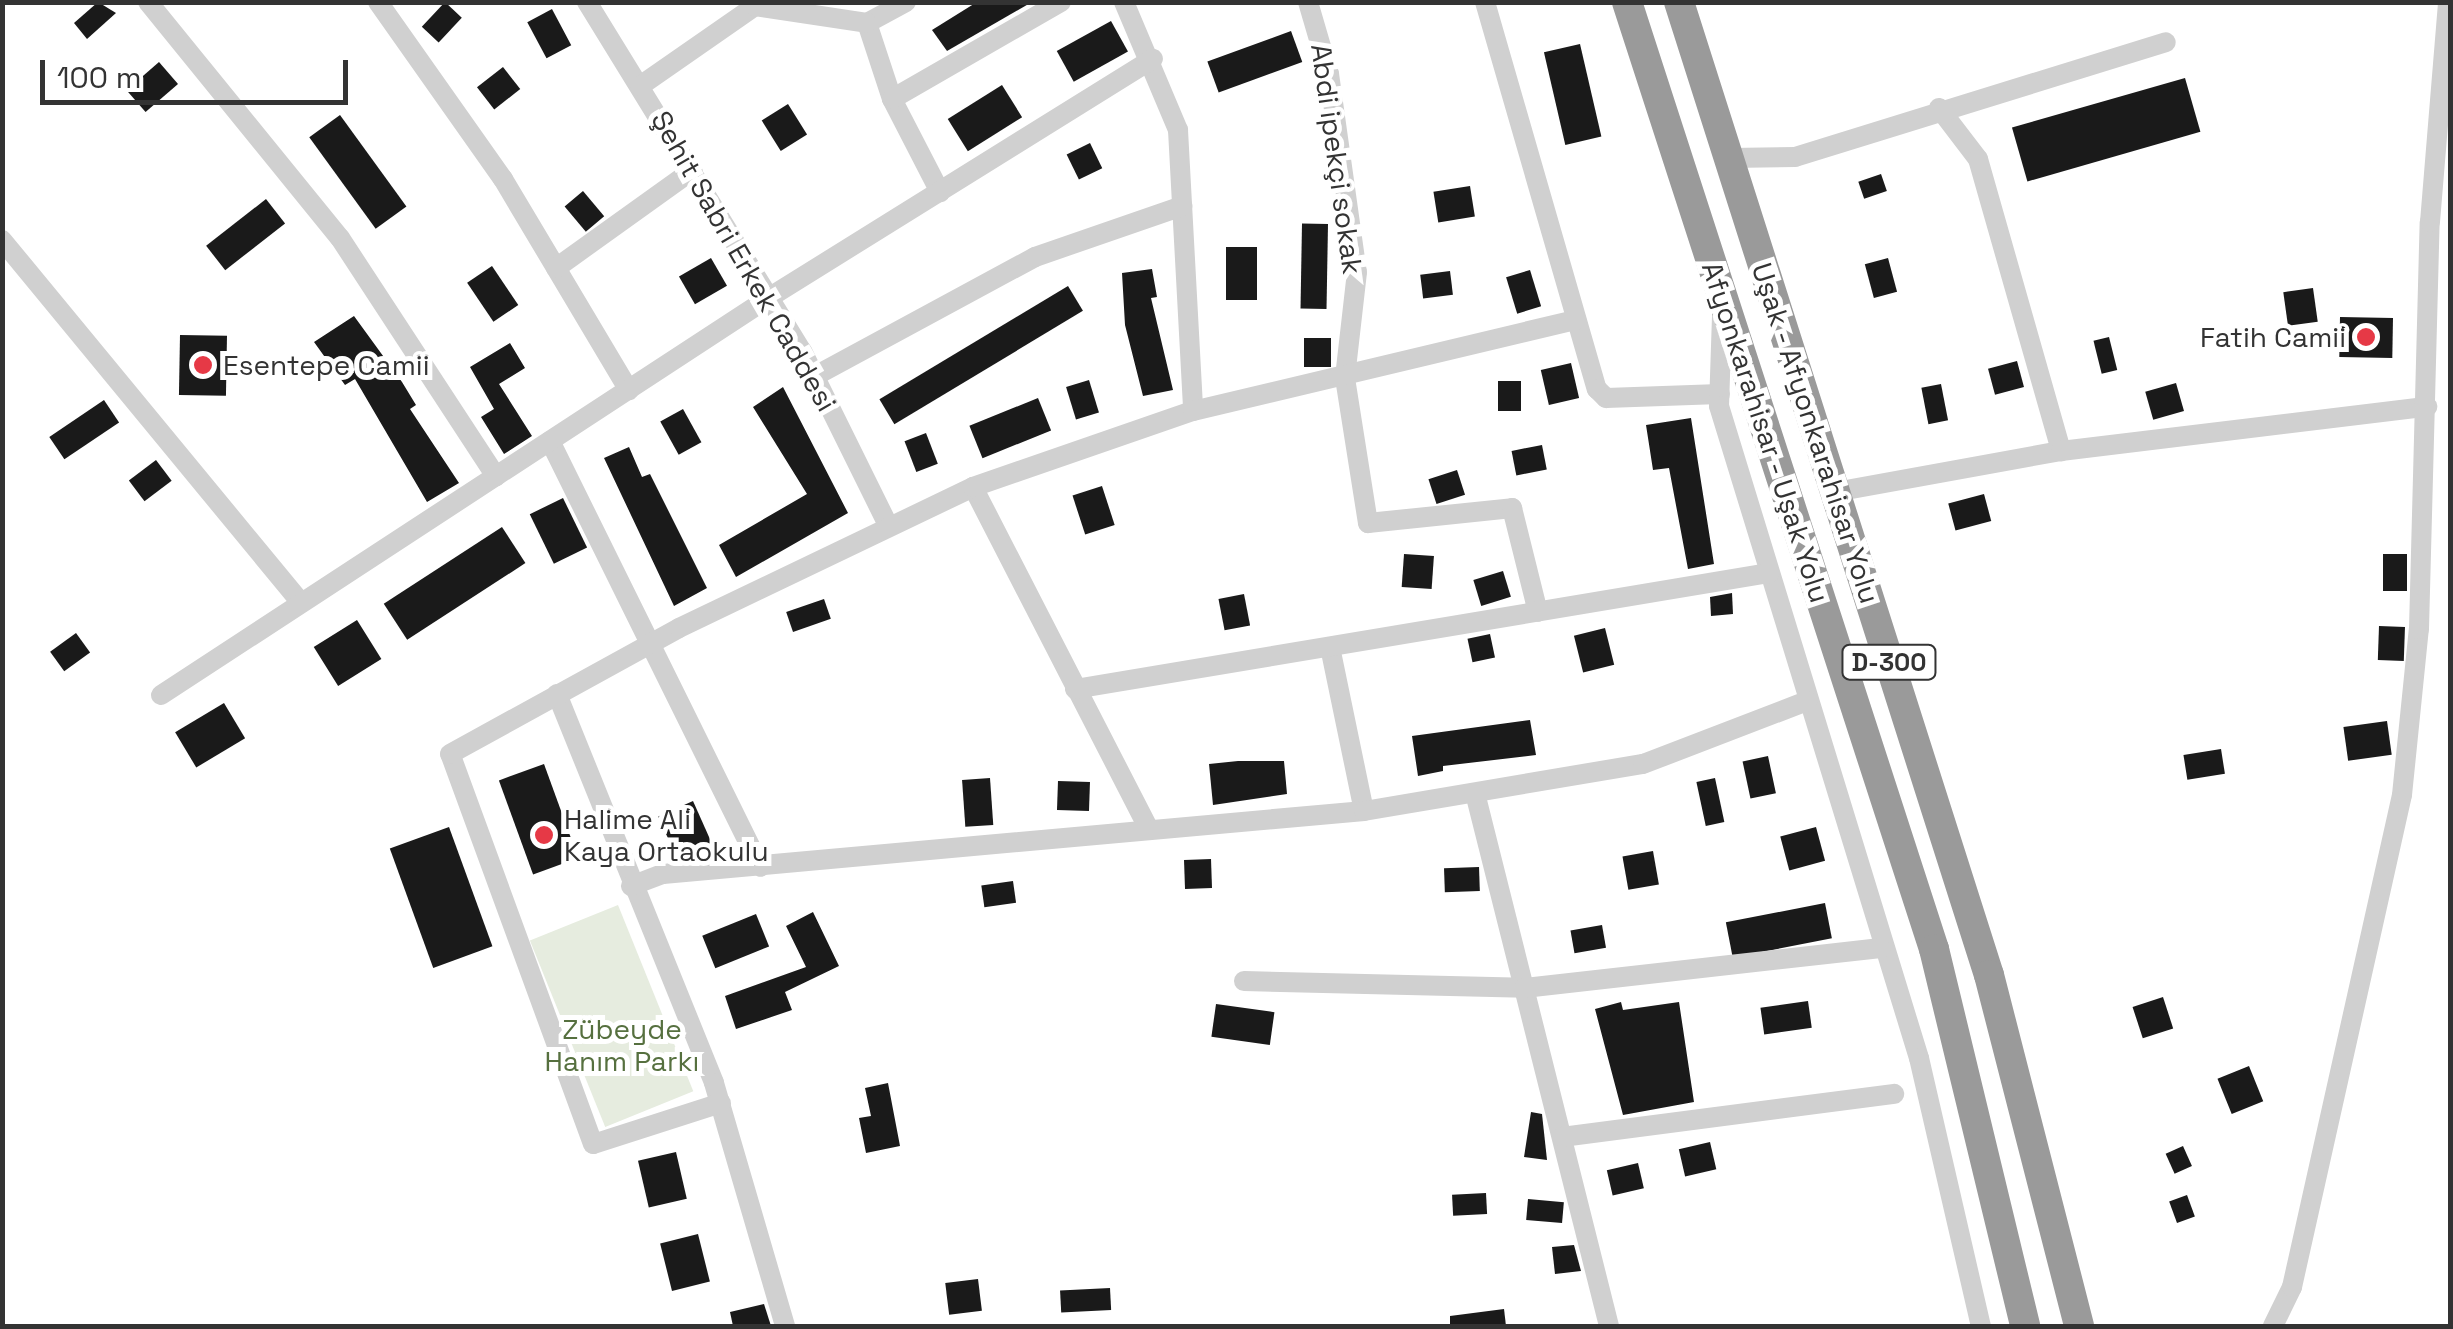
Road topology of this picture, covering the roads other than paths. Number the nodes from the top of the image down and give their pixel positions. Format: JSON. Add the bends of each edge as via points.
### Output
{"nodes":[{"id":1,"x":148,"y":2,"type":"edge"},
{"id":2,"x":378,"y":2,"type":"edge"},
{"id":3,"x":587,"y":2,"type":"edge"},
{"id":4,"x":906,"y":2,"type":"edge"},
{"id":5,"x":1060,"y":2,"type":"edge"},
{"id":6,"x":1124,"y":2,"type":"edge"},
{"id":7,"x":1308,"y":2,"type":"edge"},
{"id":8,"x":1485,"y":2,"type":"edge"},
{"id":9,"x":1628,"y":2,"type":"edge"},
{"id":10,"x":1679,"y":2,"type":"edge"},
{"id":11,"x":2448,"y":2,"type":"edge"},
{"id":12,"x":867,"y":24,"type":"junction"},
{"id":13,"x":2166,"y":42,"type":"dead end"},
{"id":14,"x":1153,"y":58,"type":"junction"},
{"id":15,"x":640,"y":86,"type":"junction"},
{"id":16,"x":892,"y":99,"type":"junction"},
{"id":17,"x":1939,"y":108,"type":"junction"},
{"id":18,"x":1729,"y":158,"type":"junction"},
{"id":19,"x":693,"y":170,"type":"junction"},
{"id":20,"x":940,"y":192,"type":"junction"},
{"id":21,"x":1182,"y":206,"type":"junction"},
{"id":22,"x":2,"y":240,"type":"edge"},
{"id":23,"x":556,"y":268,"type":"junction"},
{"id":24,"x":770,"y":297,"type":"junction"},
{"id":25,"x":1723,"y":298,"type":"junction"},
{"id":26,"x":1576,"y":320,"type":"junction"},
{"id":27,"x":815,"y":376,"type":"junction"},
{"id":28,"x":1345,"y":378,"type":"junction"},
{"id":29,"x":628,"y":390,"type":"junction"},
{"id":30,"x":1720,"y":394,"type":"junction"},
{"id":31,"x":2427,"y":407,"type":"junction"},
{"id":32,"x":1193,"y":410,"type":"junction"},
{"id":33,"x":550,"y":441,"type":"junction"},
{"id":34,"x":2061,"y":452,"type":"junction"},
{"id":35,"x":496,"y":476,"type":"junction"},
{"id":36,"x":973,"y":487,"type":"junction"},
{"id":37,"x":1835,"y":492,"type":"junction"},
{"id":38,"x":889,"y":527,"type":"junction"},
{"id":39,"x":1770,"y":574,"type":"junction"},
{"id":40,"x":302,"y":604,"type":"junction"},
{"id":41,"x":1538,"y":612,"type":"junction"},
{"id":42,"x":654,"y":641,"type":"junction"},
{"id":43,"x":1330,"y":647,"type":"junction"},
{"id":44,"x":1075,"y":689,"type":"junction"},
{"id":45,"x":558,"y":694,"type":"junction"},
{"id":46,"x":161,"y":695,"type":"dead end"},
{"id":47,"x":1807,"y":701,"type":"junction"},
{"id":48,"x":1475,"y":793,"type":"junction"},
{"id":49,"x":1364,"y":811,"type":"junction"},
{"id":50,"x":1147,"y":826,"type":"junction"},
{"id":51,"x":761,"y":867,"type":"junction"},
{"id":52,"x":631,"y":886,"type":"junction"},
{"id":53,"x":1881,"y":948,"type":"junction"},
{"id":54,"x":1244,"y":982,"type":"dead end"},
{"id":55,"x":1524,"y":988,"type":"junction"},
{"id":56,"x":1894,"y":1094,"type":"dead end"},
{"id":57,"x":720,"y":1103,"type":"junction"},
{"id":58,"x":1562,"y":1137,"type":"junction"},
{"id":59,"x":785,"y":1326,"type":"edge"},
{"id":60,"x":1609,"y":1326,"type":"edge"},
{"id":61,"x":1981,"y":1326,"type":"edge"},
{"id":62,"x":2026,"y":1326,"type":"edge"},
{"id":63,"x":2079,"y":1326,"type":"edge"},
{"id":64,"x":2273,"y":1326,"type":"edge"}],
"edges":[{"from":1,"to":35,"type":"street","via":[[340,238]]},
{"from":2,"to":23,"type":"street","via":[[503,179]]},
{"from":3,"to":15,"type":"street","name":"Şehit Sabri Erkek Caddesi"},
{"from":4,"to":12,"type":"street"},
{"from":5,"to":16,"type":"street"},
{"from":6,"to":14,"type":"street"},
{"from":7,"to":28,"type":"street","name":"Abdi ipekçi sokak","via":[[1329,74],[1356,272]]},
{"from":8,"to":26,"type":"street"},
{"from":9,"to":25,"type":"highway","name":"Afyonkarahisar - Uşak Yolu","number":"D-300"},
{"from":10,"to":18,"type":"highway","name":"Uşak - Afyonkarahisar Yolu","number":"D-300"},
{"from":11,"to":31,"type":"street","via":[[2430,222]]},
{"from":12,"to":15,"type":"street","via":[[755,6]]},
{"from":12,"to":16,"type":"street"},
{"from":13,"to":17,"type":"street"},
{"from":14,"to":20,"type":"street"},
{"from":14,"to":21,"type":"street","via":[[1178,130]]},
{"from":15,"to":19,"type":"street","name":"Şehit Sabri Erkek Caddesi"},
{"from":16,"to":20,"type":"street"},
{"from":17,"to":18,"type":"street","via":[[1795,157]]},
{"from":17,"to":34,"type":"street","via":[[1978,158]]},
{"from":18,"to":37,"type":"highway","name":"Uşak - Afyonkarahisar Yolu","number":"D-300"},
{"from":19,"to":23,"type":"street"},
{"from":19,"to":24,"type":"street","name":"Şehit Sabri Erkek Caddesi"},
{"from":20,"to":24,"type":"street"},
{"from":21,"to":27,"type":"street","via":[[1035,257]]},
{"from":21,"to":32,"type":"street"},
{"from":22,"to":40,"type":"street"},
{"from":23,"to":29,"type":"street"},
{"from":24,"to":27,"type":"street","name":"Şehit Sabri Erkek Caddesi"},
{"from":24,"to":29,"type":"street"},
{"from":25,"to":30,"type":"street"},
{"from":25,"to":62,"type":"highway","name":"Afyonkarahisar - Uşak Yolu","number":"D-300","via":[[1934,949]]},
{"from":26,"to":28,"type":"street"},
{"from":26,"to":30,"type":"street","via":[[1597,390],[1606,398]]},
{"from":27,"to":38,"type":"street","name":"Şehit Sabri Erkek Caddesi"},
{"from":28,"to":32,"type":"street"},
{"from":28,"to":41,"type":"street","name":"Abdi ipekçi sokak","via":[[1368,523],[1512,508]]},
{"from":29,"to":33,"type":"street"},
{"from":30,"to":39,"type":"street"},
{"from":31,"to":34,"type":"street"},
{"from":31,"to":64,"type":"street","via":[[2419,629],[2402,795],[2292,1288]]},
{"from":32,"to":36,"type":"street"},
{"from":33,"to":35,"type":"street"},
{"from":33,"to":42,"type":"street"},
{"from":34,"to":37,"type":"street"},
{"from":35,"to":40,"type":"street"},
{"from":36,"to":38,"type":"street"},
{"from":36,"to":44,"type":"street"},
{"from":37,"to":63,"type":"highway","name":"Uşak - Afyonkarahisar Yolu","number":"D-300","via":[[1990,975]]},
{"from":38,"to":42,"type":"street"},
{"from":39,"to":41,"type":"street"},
{"from":39,"to":47,"type":"street"},
{"from":40,"to":46,"type":"street"},
{"from":41,"to":43,"type":"street"},
{"from":42,"to":45,"type":"street"},
{"from":42,"to":51,"type":"street"},
{"from":43,"to":44,"type":"street"},
{"from":43,"to":49,"type":"street"},
{"from":44,"to":50,"type":"street"},
{"from":45,"to":52,"type":"street"},
{"from":45,"to":57,"type":"street","via":[[450,754],[592,1144]]},
{"from":47,"to":48,"type":"street","via":[[1642,764]]},
{"from":47,"to":53,"type":"street"},
{"from":48,"to":49,"type":"street"},
{"from":48,"to":55,"type":"street"},
{"from":49,"to":50,"type":"street"},
{"from":50,"to":51,"type":"street"},
{"from":51,"to":52,"type":"street","via":[[663,874]]},
{"from":52,"to":57,"type":"street"},
{"from":53,"to":55,"type":"street"},
{"from":53,"to":61,"type":"street","via":[[1919,1058]]},
{"from":54,"to":55,"type":"street"},
{"from":55,"to":58,"type":"street"},
{"from":56,"to":58,"type":"street"},
{"from":57,"to":59,"type":"street"},
{"from":58,"to":60,"type":"street"}]}
